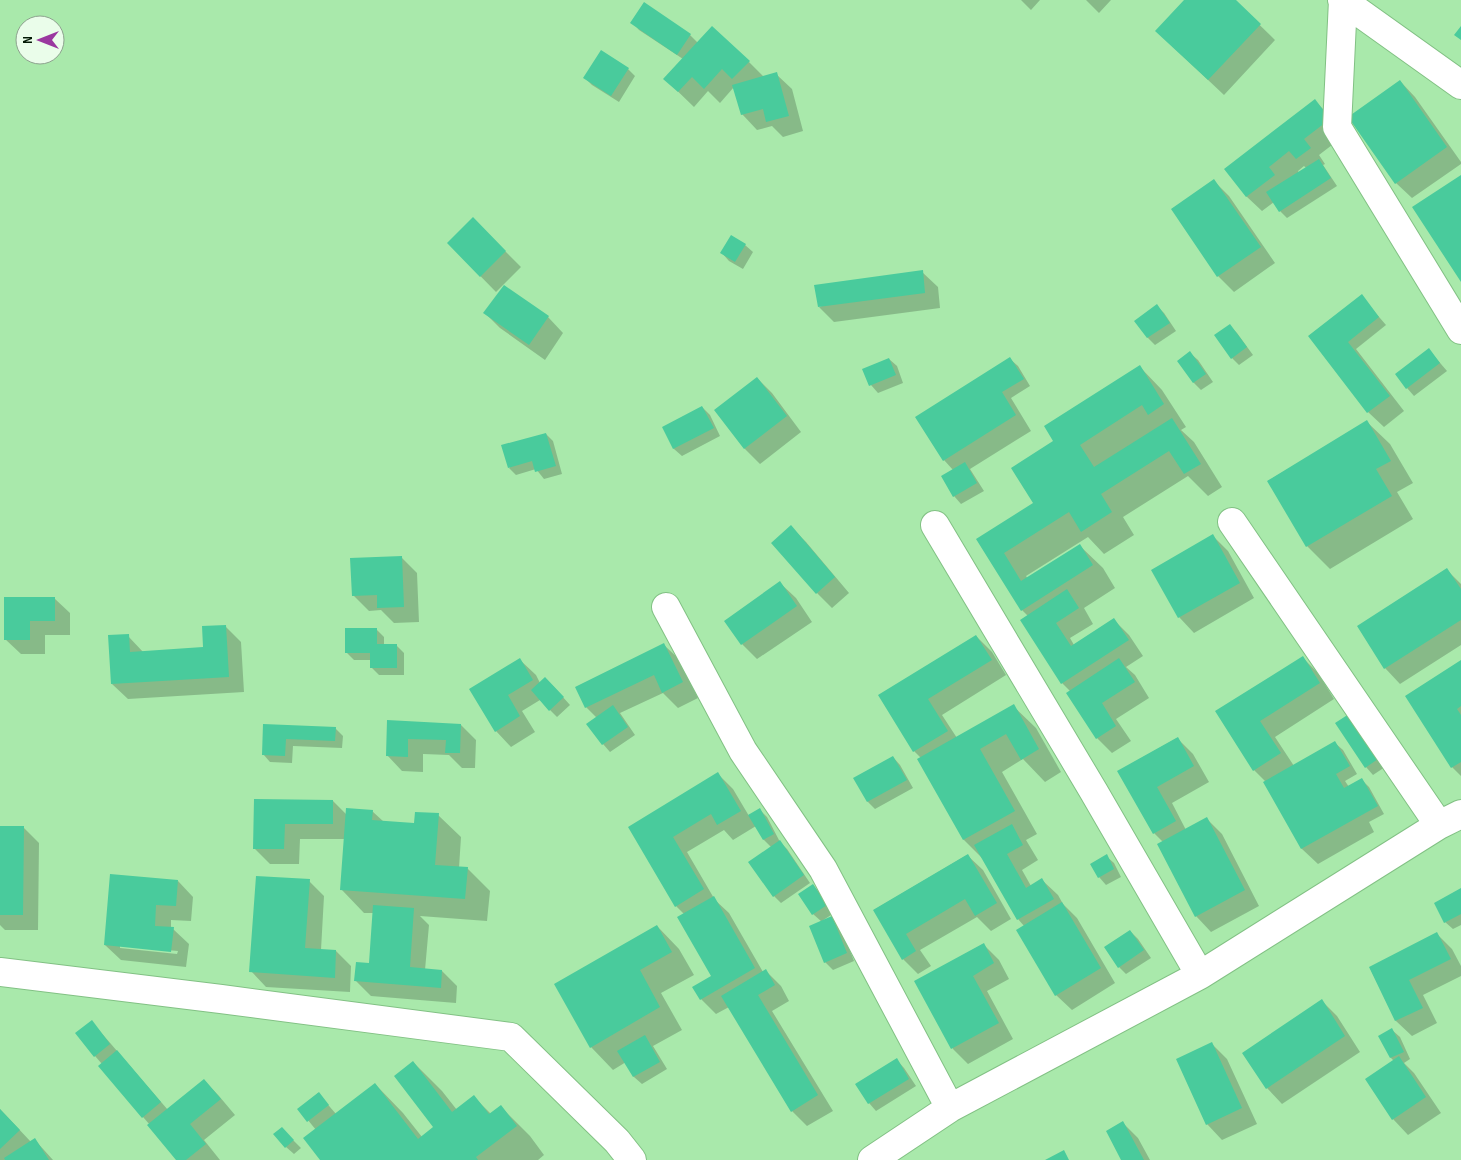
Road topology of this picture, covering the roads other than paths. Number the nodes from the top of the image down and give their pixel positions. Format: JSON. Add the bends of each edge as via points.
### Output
{"nodes":[{"id":1,"x":1343,"y":0,"type":"edge"},
{"id":2,"x":1461,"y":85,"type":"edge"},
{"id":3,"x":1461,"y":330,"type":"edge"},
{"id":4,"x":1232,"y":522,"type":"dead end"},
{"id":5,"x":936,"y":526,"type":"dead end"},
{"id":6,"x":666,"y":607,"type":"dead end"},
{"id":7,"x":1450,"y":820,"type":"edge"},
{"id":8,"x":0,"y":972,"type":"edge"},
{"id":9,"x":1200,"y":975,"type":"junction"},
{"id":10,"x":950,"y":1108,"type":"junction"},
{"id":11,"x":632,"y":1160,"type":"edge"},
{"id":12,"x":872,"y":1160,"type":"edge"}],
"edges":[{"from":1,"to":2,"type":"street"},
{"from":1,"to":3,"type":"street","via":[[1337,127]]},
{"from":4,"to":7,"type":"street"},
{"from":5,"to":9,"type":"street"},
{"from":6,"to":10,"type":"street","via":[[743,751],[823,869]]},
{"from":7,"to":9,"type":"street"},
{"from":8,"to":11,"type":"street","via":[[511,1037],[617,1141]]},
{"from":9,"to":10,"type":"street"},
{"from":10,"to":12,"type":"street"}]}
